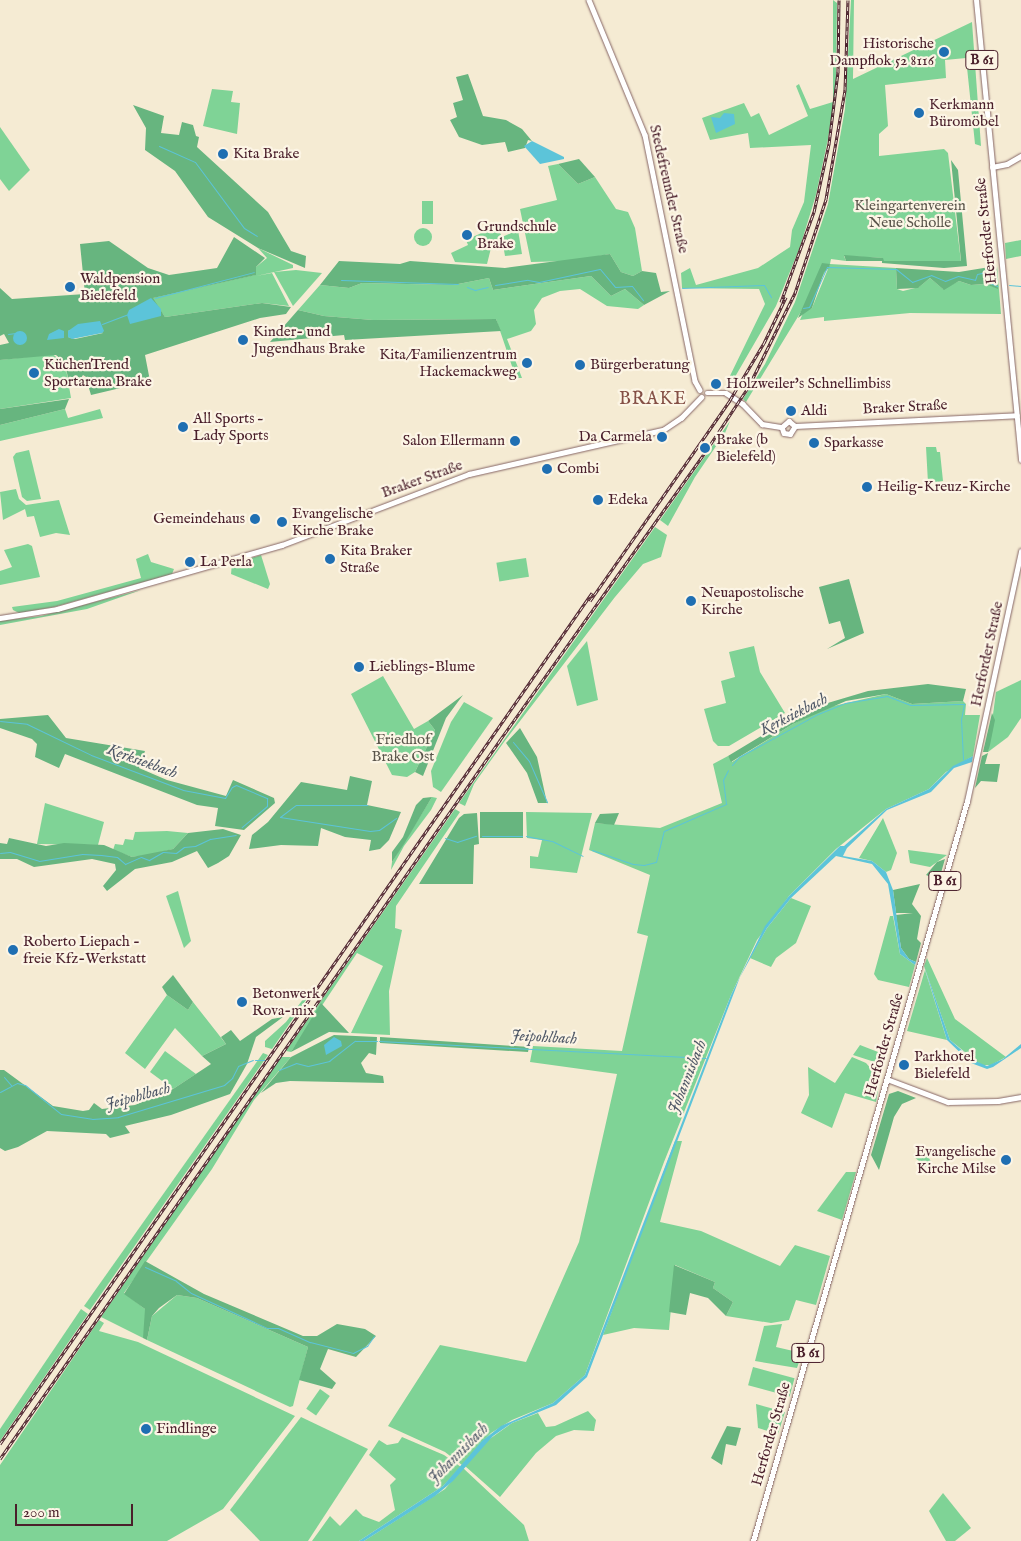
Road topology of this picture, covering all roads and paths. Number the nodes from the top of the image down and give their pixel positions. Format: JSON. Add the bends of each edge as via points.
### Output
{"nodes":[{"id":1,"x":589,"y":0,"type":"edge"},
{"id":2,"x":976,"y":0,"type":"edge"},
{"id":3,"x":1021,"y":156,"type":"edge"},
{"id":4,"x":992,"y":167,"type":"junction"},
{"id":5,"x":700,"y":390,"type":"junction"},
{"id":6,"x":707,"y":393,"type":"junction"},
{"id":7,"x":701,"y":397,"type":"junction"},
{"id":8,"x":1017,"y":414,"type":"junction"},
{"id":9,"x":795,"y":426,"type":"junction"},
{"id":10,"x":782,"y":427,"type":"junction"},
{"id":11,"x":1021,"y":460,"type":"edge"},
{"id":12,"x":1021,"y":550,"type":"edge"},
{"id":13,"x":0,"y":618,"type":"edge"},
{"id":14,"x":886,"y":1079,"type":"junction"},
{"id":15,"x":1021,"y":1097,"type":"edge"},
{"id":16,"x":753,"y":1541,"type":"edge"}],
"edges":[{"from":1,"to":5,"type":"main road","name":"Stedefreunder Straße","via":[[646,135],[695,381]]},
{"from":2,"to":4,"type":"main road","name":"Herforder Straße","number":"B 61"},
{"from":3,"to":4,"type":"main road","via":[[1007,164]]},
{"from":4,"to":8,"type":"main road","name":"Herforder Straße","number":"B 61"},
{"from":5,"to":6,"type":"main road"},
{"from":5,"to":7,"type":"main road","name":"Stedefreunder Straße"},
{"from":6,"to":7,"type":"main road","name":"Braker Straße"},
{"from":6,"to":10,"type":"main road","via":[[726,393],[745,406],[762,424]]},
{"from":7,"to":13,"type":"main road","name":"Braker Straße","via":[[687,413],[663,430],[469,474],[282,545],[57,609]]},
{"from":8,"to":9,"type":"main road","name":"Braker Straße"},
{"from":8,"to":11,"type":"main road","name":"Herforder Straße","number":"B 61"},
{"from":9,"to":10,"type":"main road","via":[[789,421]]},
{"from":9,"to":10,"type":"main road","via":[[790,434],[784,433]]},
{"from":12,"to":14,"type":"main road","name":"Herforder Straße","number":"B 61","via":[[980,749]]},
{"from":14,"to":15,"type":"main road","via":[[948,1102]]},
{"from":14,"to":16,"type":"main road","name":"Herforder Straße","number":"B 61"}]}
